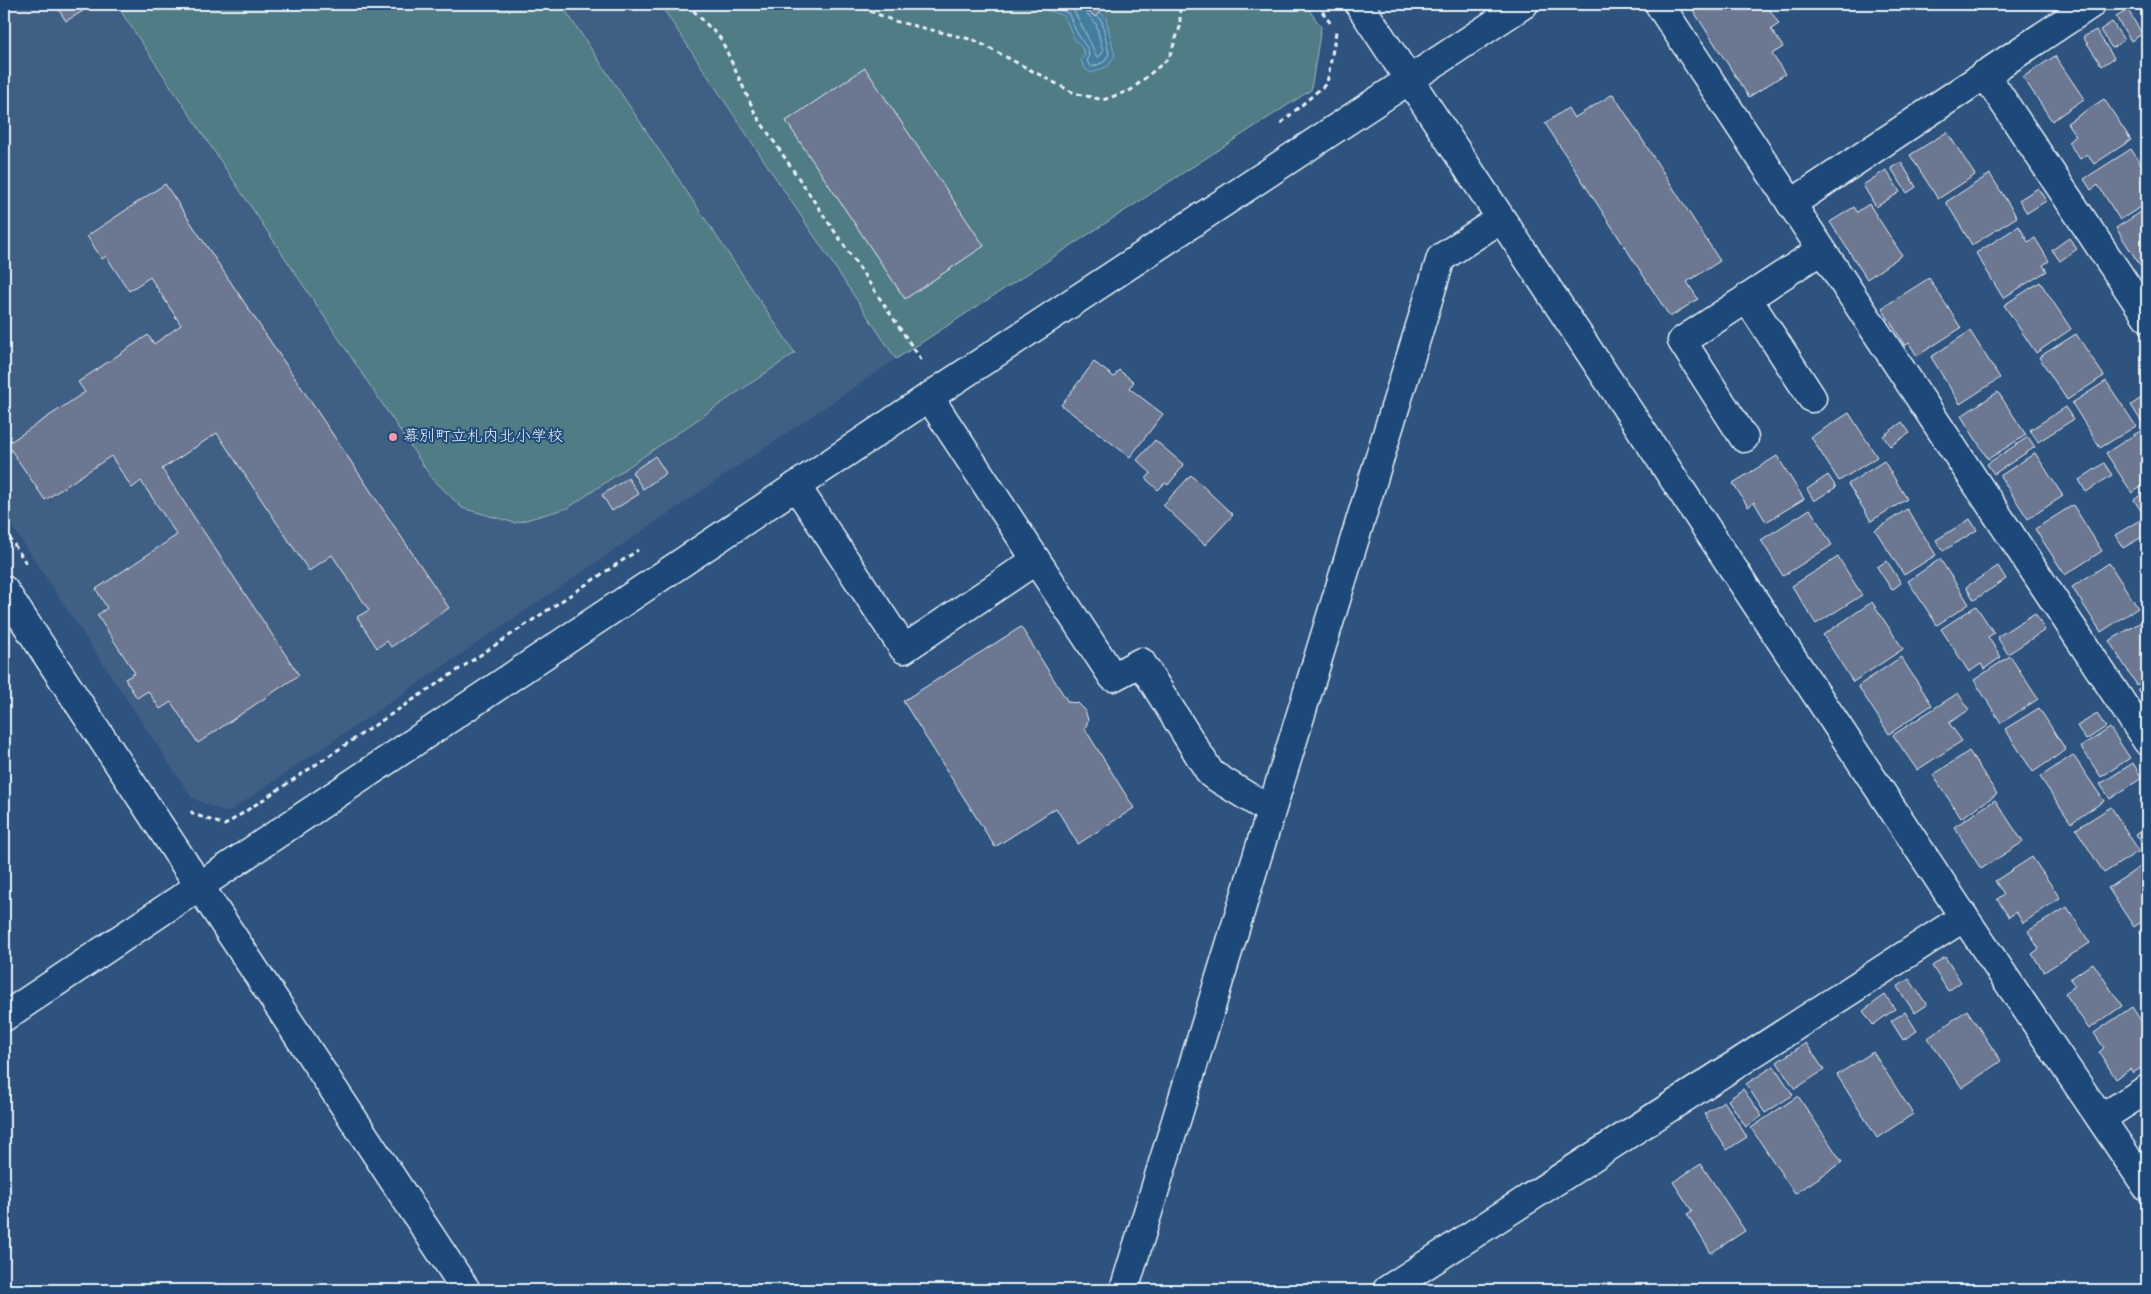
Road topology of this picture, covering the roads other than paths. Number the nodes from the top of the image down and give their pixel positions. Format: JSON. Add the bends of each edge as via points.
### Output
{"nodes":[{"id":1,"x":1359,"y":4,"type":"edge"},
{"id":2,"x":1524,"y":4,"type":"edge"},
{"id":3,"x":1659,"y":4,"type":"edge"},
{"id":4,"x":2091,"y":4,"type":"edge"},
{"id":5,"x":1984,"y":74,"type":"junction"},
{"id":6,"x":1409,"y":81,"type":"junction"},
{"id":7,"x":1791,"y":204,"type":"junction"},
{"id":8,"x":1500,"y":219,"type":"junction"},
{"id":9,"x":1821,"y":250,"type":"junction"},
{"id":10,"x":1747,"y":298,"type":"junction"},
{"id":11,"x":2147,"y":317,"type":"edge"},
{"id":12,"x":929,"y":397,"type":"junction"},
{"id":13,"x":1812,"y":398,"type":"dead end"},
{"id":14,"x":1744,"y":438,"type":"dead end"},
{"id":15,"x":796,"y":486,"type":"junction"},
{"id":16,"x":1036,"y":560,"type":"junction"},
{"id":17,"x":4,"y":590,"type":"edge"},
{"id":18,"x":2147,"y":741,"type":"edge"},
{"id":19,"x":1272,"y":811,"type":"junction"},
{"id":20,"x":199,"y":886,"type":"junction"},
{"id":21,"x":1964,"y":917,"type":"junction"},
{"id":22,"x":4,"y":1017,"type":"edge"},
{"id":23,"x":2147,"y":1089,"type":"edge"},
{"id":24,"x":2102,"y":1118,"type":"junction"},
{"id":25,"x":2147,"y":1187,"type":"edge"},
{"id":26,"x":466,"y":1290,"type":"edge"},
{"id":27,"x":1124,"y":1290,"type":"edge"},
{"id":28,"x":1387,"y":1290,"type":"edge"}],
"edges":[{"from":1,"to":6,"type":"street"},
{"from":2,"to":6,"type":"street"},
{"from":3,"to":7,"type":"street"},
{"from":4,"to":5,"type":"street"},
{"from":5,"to":7,"type":"street"},
{"from":5,"to":11,"type":"street"},
{"from":6,"to":8,"type":"street"},
{"from":6,"to":12,"type":"street"},
{"from":7,"to":9,"type":"street"},
{"from":8,"to":19,"type":"street","via":[[1441,258]]},
{"from":8,"to":21,"type":"street"},
{"from":9,"to":10,"type":"street"},
{"from":9,"to":18,"type":"street"},
{"from":10,"to":13,"type":"street"},
{"from":10,"to":14,"type":"street","via":[[1682,341]]},
{"from":12,"to":15,"type":"street"},
{"from":12,"to":16,"type":"street"},
{"from":15,"to":16,"type":"street","via":[[904,649]]},
{"from":15,"to":20,"type":"street"},
{"from":16,"to":19,"type":"street","via":[[1113,677],[1141,662],[1211,774]]},
{"from":17,"to":20,"type":"street"},
{"from":19,"to":27,"type":"street"},
{"from":20,"to":22,"type":"street"},
{"from":20,"to":26,"type":"street"},
{"from":21,"to":24,"type":"street"},
{"from":21,"to":28,"type":"street"},
{"from":23,"to":24,"type":"street"},
{"from":24,"to":25,"type":"street"}]}
